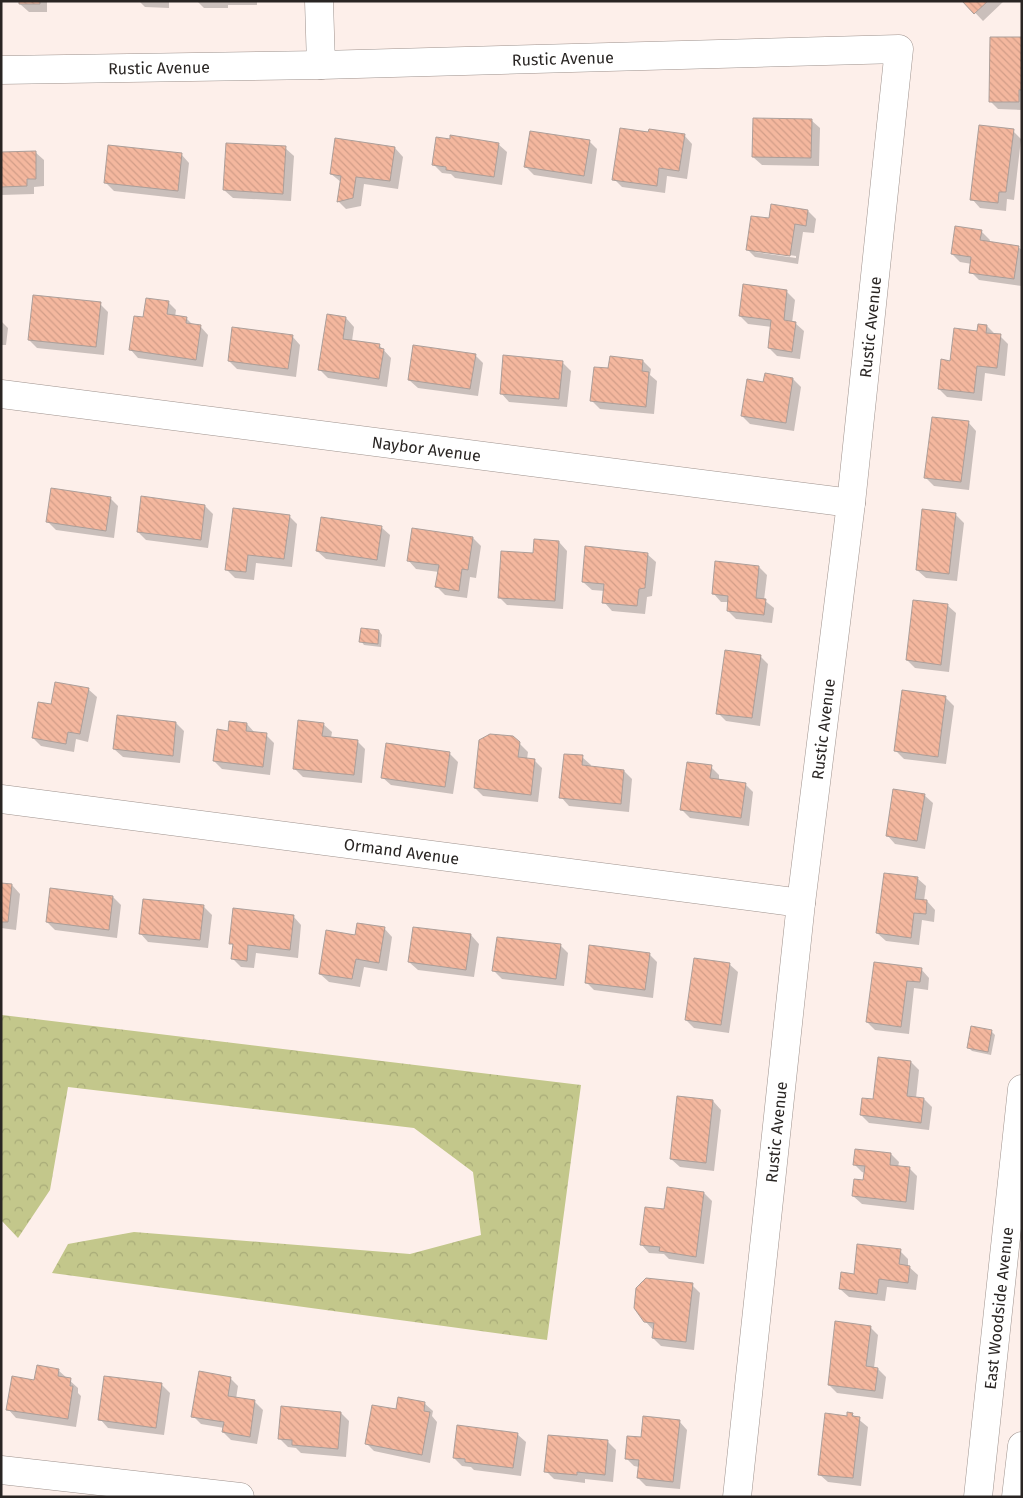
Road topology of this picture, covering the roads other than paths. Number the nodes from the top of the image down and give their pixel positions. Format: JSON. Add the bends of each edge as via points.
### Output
{"nodes":[{"id":1,"x":319,"y":1,"type":"edge"},
{"id":2,"x":321,"y":65,"type":"junction"},
{"id":3,"x":1,"y":70,"type":"edge"},
{"id":4,"x":1,"y":394,"type":"edge"},
{"id":5,"x":851,"y":503,"type":"junction"},
{"id":6,"x":1,"y":800,"type":"edge"},
{"id":7,"x":801,"y":903,"type":"junction"},
{"id":8,"x":1022,"y":1089,"type":"edge"},
{"id":9,"x":1022,"y":1446,"type":"edge"},
{"id":10,"x":1,"y":1470,"type":"edge"},
{"id":11,"x":240,"y":1497,"type":"edge"},
{"id":12,"x":737,"y":1497,"type":"edge"},
{"id":13,"x":978,"y":1497,"type":"edge"},
{"id":14,"x":1016,"y":1497,"type":"edge"}],
"edges":[{"from":1,"to":2,"type":"street"},
{"from":2,"to":3,"type":"street","name":"Rustic Avenue"},
{"from":2,"to":5,"type":"street","name":"Rustic Avenue","via":[[899,49]]},
{"from":4,"to":5,"type":"street","name":"Naybor Avenue"},
{"from":5,"to":7,"type":"street","name":"Rustic Avenue"},
{"from":6,"to":7,"type":"street","name":"Ormand Avenue"},
{"from":7,"to":12,"type":"street","name":"Rustic Avenue"},
{"from":8,"to":13,"type":"street","name":"East Woodside Avenue"},
{"from":9,"to":14,"type":"street"},
{"from":10,"to":11,"type":"street"}]}
